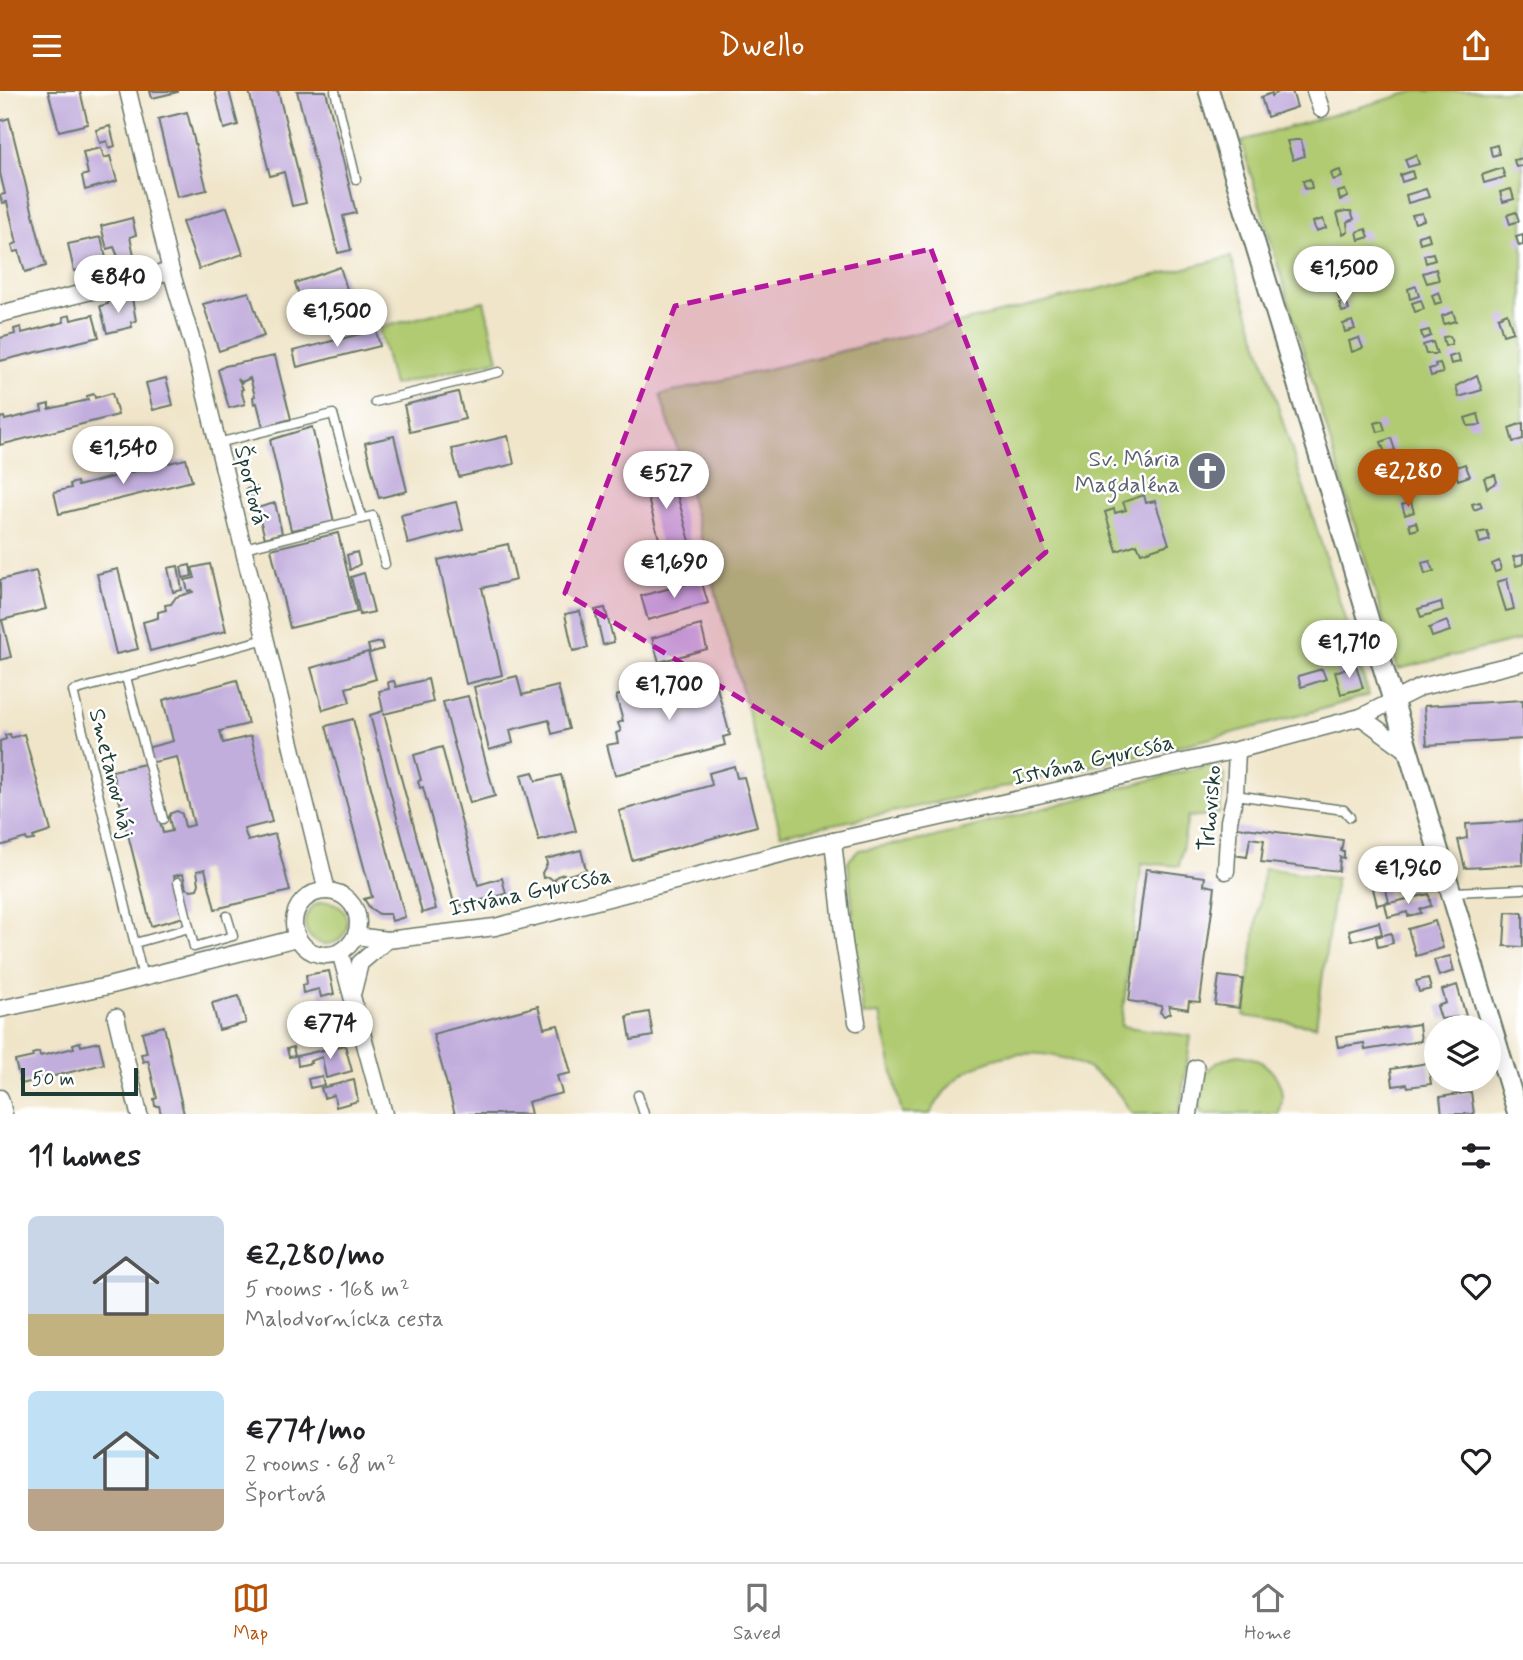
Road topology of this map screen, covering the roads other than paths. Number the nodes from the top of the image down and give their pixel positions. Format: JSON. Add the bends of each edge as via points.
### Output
{"nodes":[{"id":1,"x":128,"y":91,"type":"edge"},
{"id":2,"x":335,"y":91,"type":"edge"},
{"id":3,"x":1209,"y":91,"type":"edge"},
{"id":4,"x":1315,"y":91,"type":"edge"},
{"id":5,"x":1321,"y":109,"type":"dead end"},
{"id":6,"x":356,"y":179,"type":"dead end"},
{"id":7,"x":171,"y":271,"type":"junction"},
{"id":8,"x":0,"y":314,"type":"edge"},
{"id":9,"x":499,"y":372,"type":"dead end"},
{"id":10,"x":375,"y":402,"type":"dead end"},
{"id":11,"x":218,"y":443,"type":"junction"},
{"id":12,"x":362,"y":519,"type":"junction"},
{"id":13,"x":244,"y":548,"type":"junction"},
{"id":14,"x":385,"y":564,"type":"dead end"},
{"id":15,"x":266,"y":638,"type":"junction"},
{"id":16,"x":1523,"y":661,"type":"edge"},
{"id":17,"x":126,"y":677,"type":"junction"},
{"id":18,"x":1394,"y":701,"type":"junction"},
{"id":19,"x":1361,"y":717,"type":"junction"},
{"id":20,"x":1237,"y":750,"type":"junction"},
{"id":21,"x":1408,"y":751,"type":"junction"},
{"id":22,"x":1235,"y":795,"type":"junction"},
{"id":23,"x":1350,"y":817,"type":"dead end"},
{"id":24,"x":163,"y":819,"type":"dead end"},
{"id":25,"x":833,"y":841,"type":"junction"},
{"id":26,"x":1226,"y":871,"type":"dead end"},
{"id":27,"x":178,"y":882,"type":"dead end"},
{"id":28,"x":1523,"y":889,"type":"edge"},
{"id":29,"x":327,"y":891,"type":"junction"},
{"id":30,"x":1450,"y":892,"type":"junction"},
{"id":31,"x":227,"y":916,"type":"dead end"},
{"id":32,"x":189,"y":928,"type":"junction"},
{"id":33,"x":356,"y":936,"type":"junction"},
{"id":34,"x":297,"y":938,"type":"junction"},
{"id":35,"x":387,"y":940,"type":"junction"},
{"id":36,"x":135,"y":943,"type":"junction"},
{"id":37,"x":340,"y":952,"type":"junction"},
{"id":38,"x":143,"y":978,"type":"junction"},
{"id":39,"x":353,"y":992,"type":"junction"},
{"id":40,"x":0,"y":1009,"type":"edge"},
{"id":41,"x":116,"y":1017,"type":"dead end"},
{"id":42,"x":857,"y":1022,"type":"dead end"},
{"id":43,"x":1196,"y":1068,"type":"dead end"},
{"id":44,"x":638,"y":1095,"type":"dead end"},
{"id":45,"x":0,"y":1098,"type":"edge"},
{"id":46,"x":4,"y":1114,"type":"edge"},
{"id":47,"x":139,"y":1114,"type":"edge"},
{"id":48,"x":384,"y":1114,"type":"edge"},
{"id":49,"x":644,"y":1114,"type":"edge"},
{"id":50,"x":1189,"y":1114,"type":"edge"},
{"id":51,"x":1518,"y":1114,"type":"edge"}],
"edges":[{"from":1,"to":7,"type":"street","name":"Športová"},
{"from":2,"to":6,"type":"lane"},
{"from":3,"to":18,"type":"street"},
{"from":4,"to":5,"type":"street"},
{"from":7,"to":8,"type":"street"},
{"from":7,"to":11,"type":"street","name":"Športová"},
{"from":9,"to":10,"type":"lane"},
{"from":11,"to":12,"type":"lane","via":[[333,414]]},
{"from":11,"to":13,"type":"street","name":"Športová"},
{"from":12,"to":13,"type":"lane"},
{"from":12,"to":14,"type":"lane","via":[[373,516]]},
{"from":13,"to":15,"type":"street","name":"Športová"},
{"from":15,"to":17,"type":"lane","name":"Smetanov háj"},
{"from":15,"to":29,"type":"street","name":"Športová"},
{"from":16,"to":18,"type":"street","name":"Istvána Gyurcsóa","via":[[1421,687]]},
{"from":17,"to":24,"type":"lane"},
{"from":17,"to":36,"type":"lane","name":"Smetanov háj","via":[[73,691]]},
{"from":18,"to":19,"type":"street","name":"Istvána Gyurcsóa"},
{"from":18,"to":21,"type":"street"},
{"from":19,"to":20,"type":"street","name":"Istvána Gyurcsóa"},
{"from":19,"to":21,"type":"street"},
{"from":20,"to":22,"type":"street","name":"Trhovisko"},
{"from":20,"to":25,"type":"street","name":"Istvána Gyurcsóa"},
{"from":21,"to":30,"type":"street"},
{"from":22,"to":23,"type":"lane","via":[[1344,810]]},
{"from":22,"to":26,"type":"street","name":"Trhovisko"},
{"from":25,"to":35,"type":"street","name":"Istvána Gyurcsóa","via":[[495,927]]},
{"from":25,"to":42,"type":"street"},
{"from":27,"to":32,"type":"lane"},
{"from":28,"to":30,"type":"lane"},
{"from":29,"to":33,"type":"street","via":[[353,906]]},
{"from":29,"to":34,"type":"street","via":[[311,895],[299,906],[294,922]]},
{"from":30,"to":51,"type":"street"},
{"from":31,"to":32,"type":"lane","via":[[233,936],[194,947]]},
{"from":32,"to":36,"type":"lane"},
{"from":33,"to":35,"type":"street","name":"Istvána Gyurcsóa"},
{"from":33,"to":37,"type":"street"},
{"from":34,"to":37,"type":"street","via":[[316,954]]},
{"from":34,"to":38,"type":"street"},
{"from":35,"to":39,"type":"street","via":[[360,963]]},
{"from":36,"to":38,"type":"lane","name":"Smetanov háj"},
{"from":37,"to":39,"type":"street"},
{"from":38,"to":40,"type":"street"},
{"from":39,"to":48,"type":"street"},
{"from":41,"to":47,"type":"street"},
{"from":43,"to":50,"type":"street"},
{"from":44,"to":49,"type":"lane"},
{"from":45,"to":46,"type":"street"}]}
